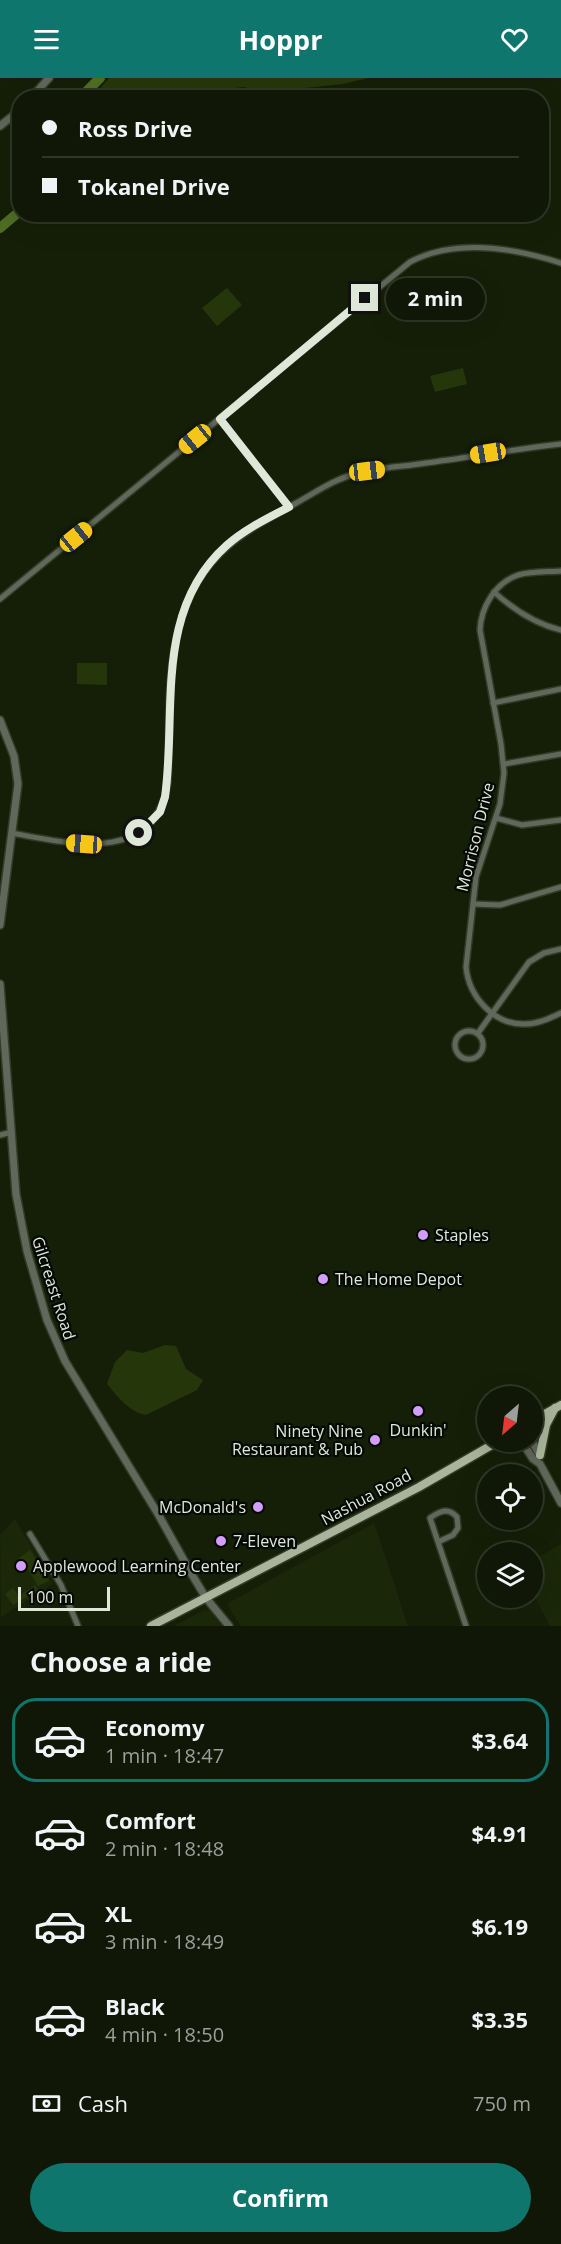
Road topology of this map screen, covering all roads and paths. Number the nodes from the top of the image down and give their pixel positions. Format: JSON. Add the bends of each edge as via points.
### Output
{"nodes":[{"id":1,"x":49,"y":78,"type":"edge"},
{"id":2,"x":39,"y":90,"type":"edge"},
{"id":3,"x":12,"y":116,"type":"edge"},
{"id":4,"x":0,"y":126,"type":"edge"},
{"id":5,"x":561,"y":263,"type":"edge"},
{"id":6,"x":220,"y":419,"type":"junction"},
{"id":7,"x":561,"y":444,"type":"edge"},
{"id":8,"x":289,"y":507,"type":"junction"},
{"id":9,"x":561,"y":571,"type":"edge"},
{"id":10,"x":494,"y":592,"type":"junction"},
{"id":11,"x":0,"y":598,"type":"edge"},
{"id":12,"x":561,"y":630,"type":"edge"},
{"id":13,"x":561,"y":690,"type":"edge"},
{"id":14,"x":493,"y":703,"type":"junction"},
{"id":15,"x":0,"y":720,"type":"edge"},
{"id":16,"x":561,"y":754,"type":"edge"},
{"id":17,"x":504,"y":764,"type":"junction"},
{"id":18,"x":496,"y":818,"type":"junction"},
{"id":19,"x":561,"y":820,"type":"edge"},
{"id":20,"x":12,"y":833,"type":"junction"},
{"id":21,"x":561,"y":887,"type":"edge"},
{"id":22,"x":472,"y":904,"type":"junction"},
{"id":23,"x":0,"y":925,"type":"edge"},
{"id":24,"x":561,"y":949,"type":"edge"},
{"id":25,"x":0,"y":984,"type":"edge"},
{"id":26,"x":492,"y":1013,"type":"junction"},
{"id":27,"x":561,"y":1013,"type":"edge"},
{"id":28,"x":478,"y":1033,"type":"junction"},
{"id":29,"x":2,"y":1037,"type":"edge"},
{"id":30,"x":12,"y":1132,"type":"junction"},
{"id":31,"x":0,"y":1136,"type":"edge"},
{"id":32,"x":558,"y":1407,"type":"edge"},
{"id":33,"x":543,"y":1415,"type":"edge"},
{"id":34,"x":479,"y":1452,"type":"edge"},
{"id":35,"x":528,"y":1452,"type":"edge"},
{"id":36,"x":537,"y":1452,"type":"edge"},
{"id":37,"x":540,"y":1460,"type":"junction"},
{"id":38,"x":561,"y":1503,"type":"edge"},
{"id":39,"x":30,"y":1534,"type":"dead end"},
{"id":40,"x":438,"y":1542,"type":"junction"},
{"id":41,"x":206,"y":1598,"type":"junction"},
{"id":42,"x":78,"y":1626,"type":"edge"},
{"id":43,"x":151,"y":1626,"type":"edge"},
{"id":44,"x":229,"y":1626,"type":"edge"},
{"id":45,"x":466,"y":1626,"type":"edge"}],
"edges":[{"from":1,"to":2,"type":"street"},
{"from":3,"to":4,"type":"street"},
{"from":5,"to":6,"type":"street","via":[[495,249],[452,249],[423,255]]},
{"from":6,"to":8,"type":"street"},
{"from":6,"to":11,"type":"street"},
{"from":7,"to":8,"type":"street","via":[[359,472]]},
{"from":8,"to":20,"type":"street","via":[[227,545],[200,579],[186,605],[174,647],[165,797],[150,824],[126,838],[98,844]]},
{"from":9,"to":10,"type":"street","name":"Morrison Drive","via":[[518,575]]},
{"from":10,"to":12,"type":"street","via":[[535,621]]},
{"from":10,"to":14,"type":"street","name":"Morrison Drive","via":[[482,612],[480,630]]},
{"from":13,"to":14,"type":"street"},
{"from":14,"to":17,"type":"street","name":"Morrison Drive"},
{"from":15,"to":20,"type":"street","via":[[17,770]]},
{"from":16,"to":17,"type":"street"},
{"from":17,"to":18,"type":"street","name":"Morrison Drive"},
{"from":18,"to":19,"type":"street","via":[[522,825]]},
{"from":18,"to":22,"type":"street","name":"Morrison Drive","via":[[476,877]]},
{"from":20,"to":23,"type":"street"},
{"from":21,"to":22,"type":"street","via":[[500,905]]},
{"from":22,"to":26,"type":"street","name":"Morrison Drive","via":[[466,975],[478,1000]]},
{"from":24,"to":26,"type":"street","via":[[536,957]]},
{"from":25,"to":29,"type":"street","name":"Gilcreast Road"},
{"from":26,"to":27,"type":"street","via":[[525,1024]]},
{"from":26,"to":28,"type":"street"},
{"from":28,"to":28,"type":"street","via":[[466,1031],[459,1036],[456,1047],[462,1057],[473,1058],[482,1051]]},
{"from":29,"to":30,"type":"street","name":"Gilcreast Road"},
{"from":30,"to":31,"type":"street"},
{"from":30,"to":41,"type":"street","name":"Gilcreast Road","via":[[22,1230],[52,1334]]},
{"from":32,"to":33,"type":"main road"},
{"from":32,"to":37,"type":"main road","via":[[546,1425]]},
{"from":34,"to":41,"type":"main road","name":"Nashua Road"},
{"from":35,"to":37,"type":"street","via":[[533,1459]]},
{"from":36,"to":37,"type":"street"},
{"from":37,"to":38,"type":"street"},
{"from":39,"to":42,"type":"street","via":[[61,1585]]},
{"from":40,"to":40,"type":"street","via":[[459,1528],[457,1516],[450,1511],[430,1518]]},
{"from":40,"to":45,"type":"street"},
{"from":41,"to":43,"type":"main road","name":"Nashua Road"},
{"from":41,"to":44,"type":"street","name":"Gilcreast Road"}]}
